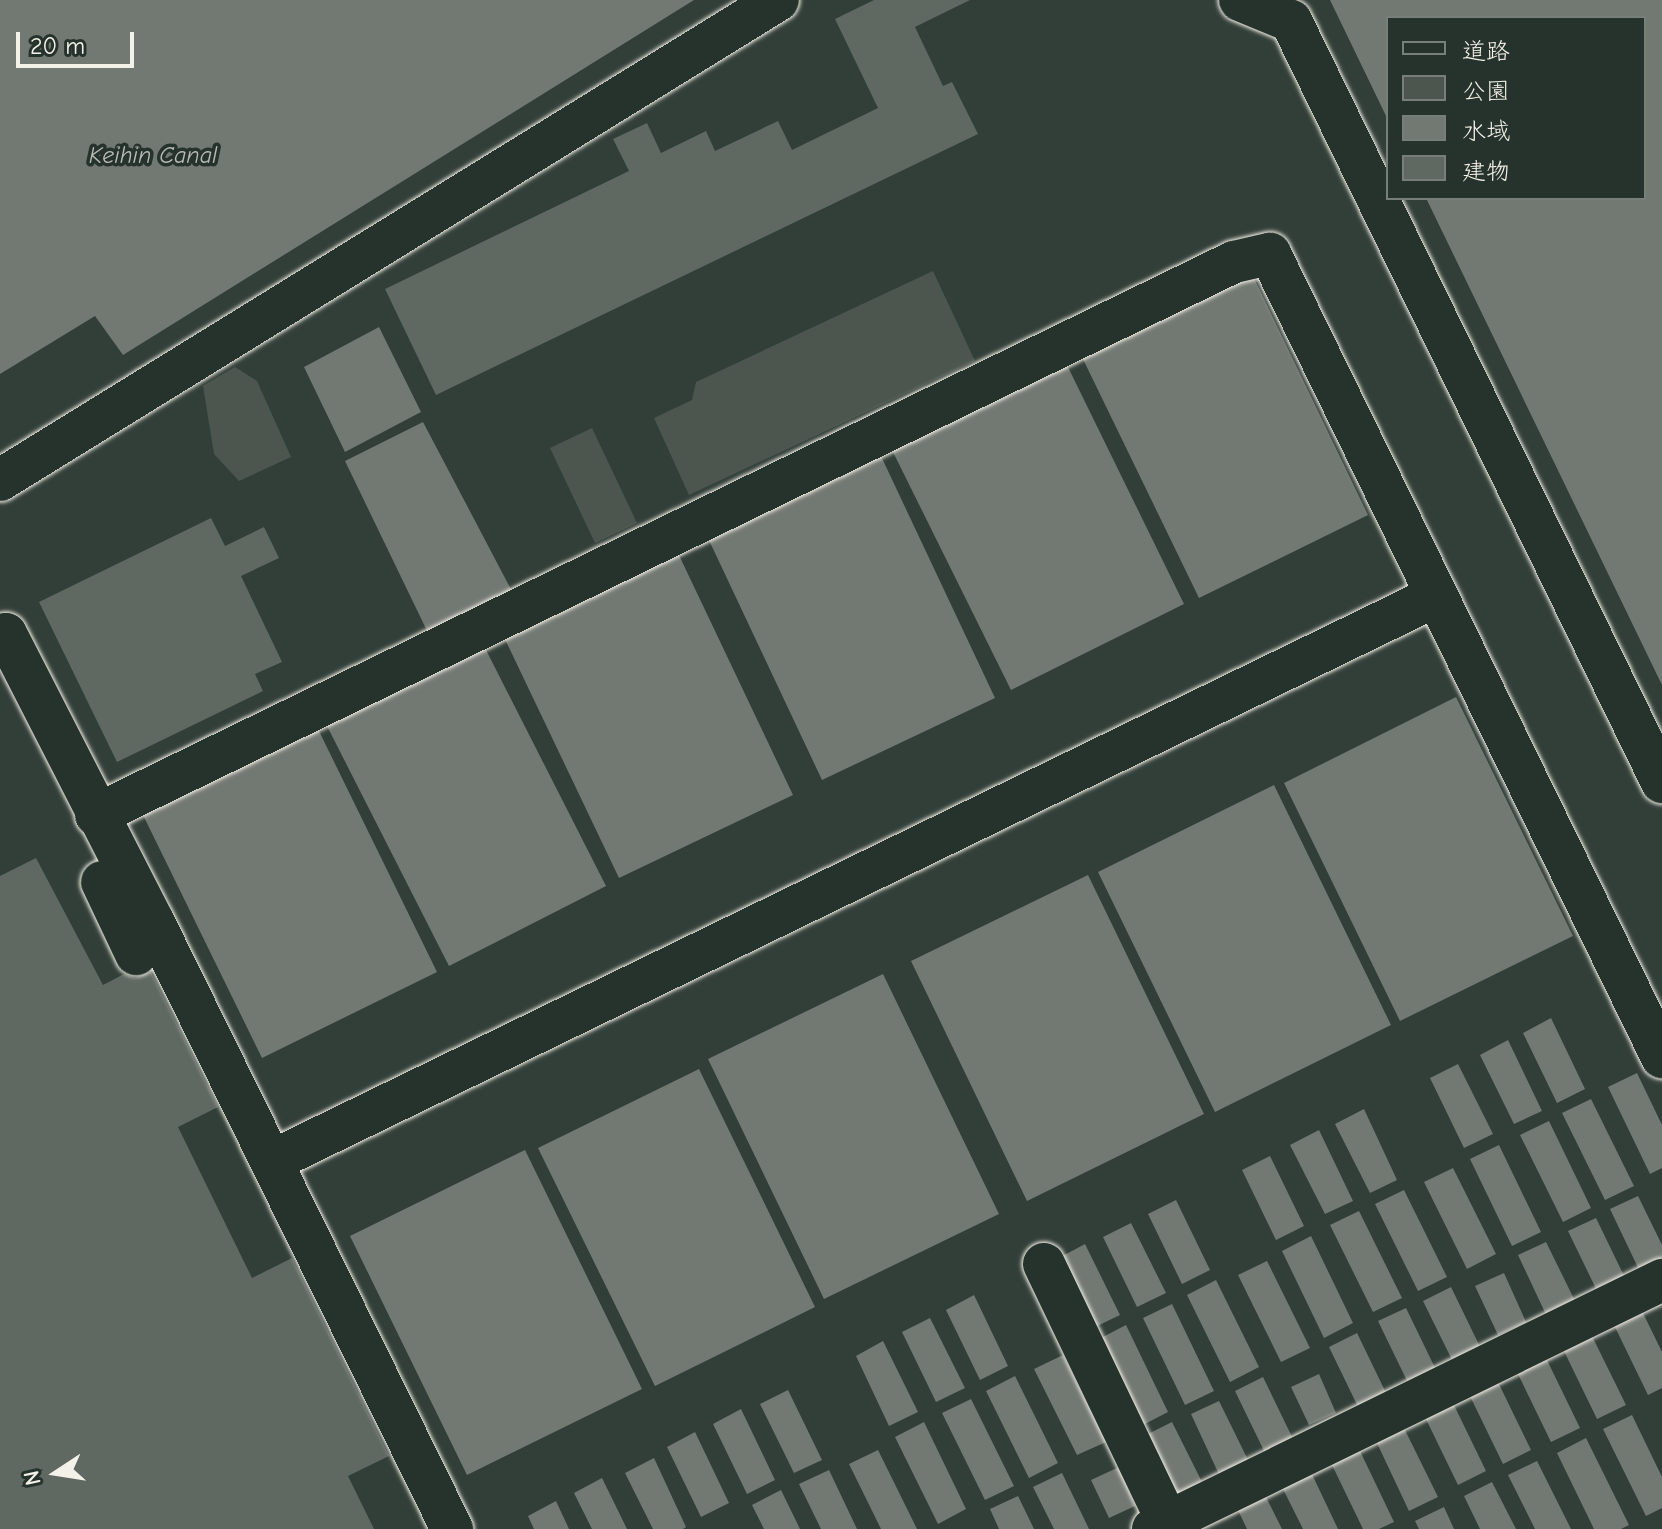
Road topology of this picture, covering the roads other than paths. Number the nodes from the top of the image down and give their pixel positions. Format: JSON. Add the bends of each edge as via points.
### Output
{"nodes":[{"id":1,"x":778,"y":0,"type":"edge"},
{"id":2,"x":1240,"y":0,"type":"edge"},
{"id":3,"x":1,"y":487,"type":"edge"},
{"id":4,"x":1436,"y":596,"type":"junction"},
{"id":5,"x":0,"y":638,"type":"edge"},
{"id":6,"x":0,"y":667,"type":"edge"},
{"id":7,"x":1662,"y":782,"type":"edge"},
{"id":8,"x":96,"y":815,"type":"junction"},
{"id":9,"x":136,"y":954,"type":"dead end"},
{"id":10,"x":1662,"y":1057,"type":"edge"},
{"id":11,"x":274,"y":1160,"type":"junction"},
{"id":12,"x":1044,"y":1264,"type":"dead end"},
{"id":13,"x":1662,"y":1280,"type":"edge"},
{"id":14,"x":1164,"y":1527,"type":"edge"},
{"id":15,"x":452,"y":1529,"type":"edge"}],
"edges":[{"from":1,"to":3,"type":"lane"},
{"from":2,"to":7,"type":"lane","via":[[1291,21]]},
{"from":4,"to":8,"type":"lane","via":[[1270,254],[1234,262]]},
{"from":4,"to":10,"type":"lane"},
{"from":4,"to":11,"type":"lane"},
{"from":5,"to":8,"type":"lane","via":[[6,634]]},
{"from":6,"to":9,"type":"lane"},
{"from":8,"to":11,"type":"lane"},
{"from":11,"to":15,"type":"lane"},
{"from":12,"to":14,"type":"lane"},
{"from":13,"to":14,"type":"lane"}]}
